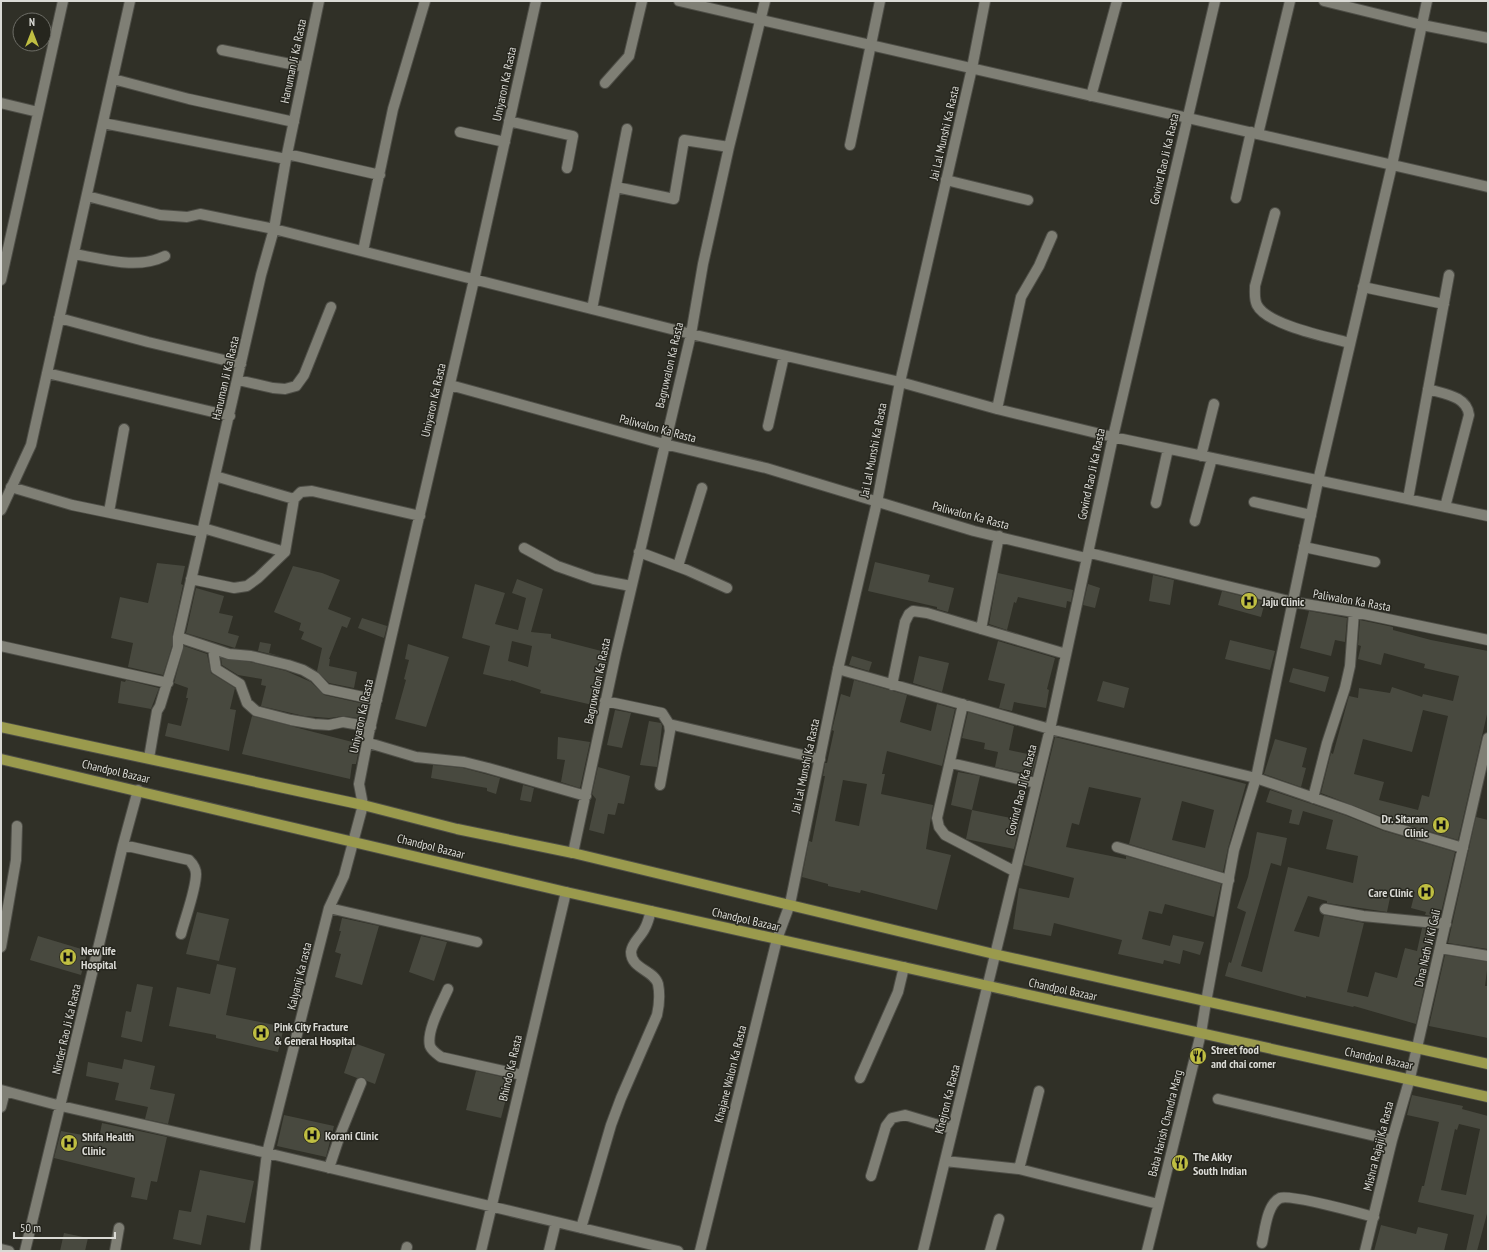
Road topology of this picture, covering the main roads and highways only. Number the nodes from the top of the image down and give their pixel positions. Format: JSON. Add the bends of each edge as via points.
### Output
{"nodes":[{"id":1,"x":1,"y":727,"type":"edge"},
{"id":2,"x":1,"y":759,"type":"edge"},
{"id":3,"x":1488,"y":1064,"type":"edge"},
{"id":4,"x":1488,"y":1097,"type":"edge"}],
"edges":[{"from":1,"to":3,"type":"main road","name":"Chandpol Bazaar","via":[[573,853],[994,954]]},
{"from":2,"to":4,"type":"main road","name":"Chandpol Bazaar","via":[[566,892]]}]}
